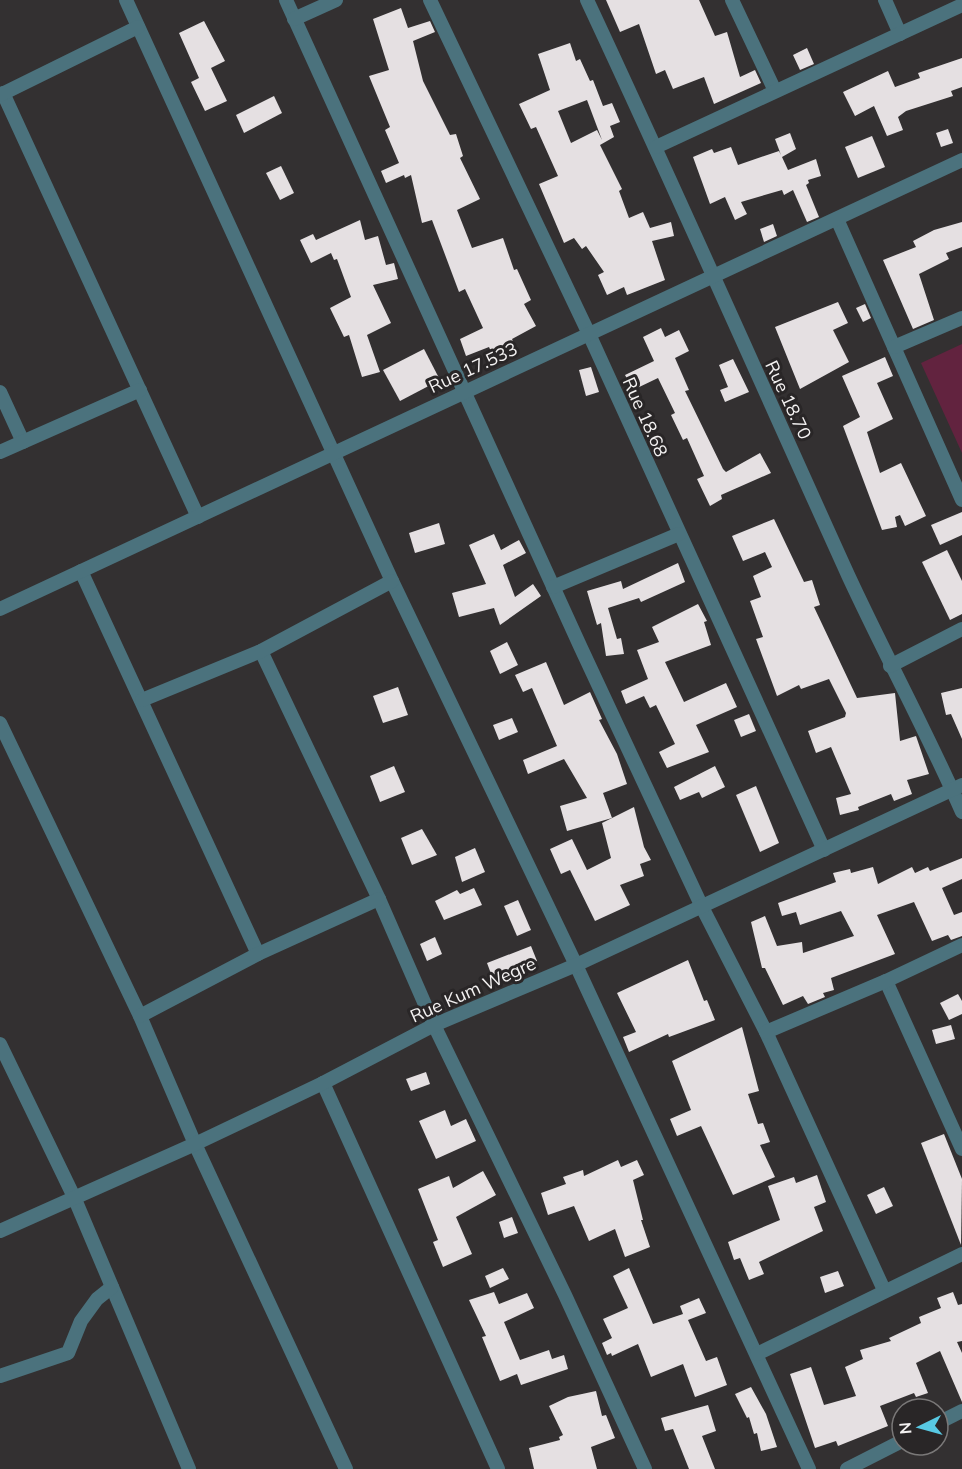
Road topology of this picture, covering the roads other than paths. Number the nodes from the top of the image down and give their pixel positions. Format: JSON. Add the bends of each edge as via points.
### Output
{"nodes":[{"id":1,"x":126,"y":0,"type":"edge"},
{"id":2,"x":286,"y":0,"type":"edge"},
{"id":3,"x":336,"y":0,"type":"edge"},
{"id":4,"x":430,"y":0,"type":"edge"},
{"id":5,"x":587,"y":0,"type":"edge"},
{"id":6,"x":732,"y":0,"type":"edge"},
{"id":7,"x":885,"y":0,"type":"edge"},
{"id":8,"x":962,"y":5,"type":"edge"},
{"id":9,"x":294,"y":19,"type":"junction"},
{"id":10,"x":138,"y":27,"type":"junction"},
{"id":11,"x":900,"y":33,"type":"junction"},
{"id":12,"x":775,"y":91,"type":"junction"},
{"id":13,"x":1,"y":94,"type":"edge"},
{"id":14,"x":656,"y":147,"type":"junction"},
{"id":15,"x":962,"y":160,"type":"edge"},
{"id":16,"x":837,"y":219,"type":"junction"},
{"id":17,"x":712,"y":276,"type":"junction"},
{"id":18,"x":962,"y":318,"type":"edge"},
{"id":19,"x":589,"y":334,"type":"junction"},
{"id":20,"x":894,"y":348,"type":"junction"},
{"id":21,"x":140,"y":390,"type":"junction"},
{"id":22,"x":464,"y":391,"type":"junction"},
{"id":23,"x":0,"y":392,"type":"edge"},
{"id":24,"x":23,"y":442,"type":"junction"},
{"id":25,"x":0,"y":452,"type":"edge"},
{"id":26,"x":335,"y":454,"type":"junction"},
{"id":27,"x":962,"y":500,"type":"edge"},
{"id":28,"x":198,"y":517,"type":"junction"},
{"id":29,"x":679,"y":534,"type":"junction"},
{"id":30,"x":81,"y":571,"type":"junction"},
{"id":31,"x":392,"y":580,"type":"junction"},
{"id":32,"x":554,"y":587,"type":"junction"},
{"id":33,"x":0,"y":609,"type":"edge"},
{"id":34,"x":962,"y":628,"type":"edge"},
{"id":35,"x":261,"y":651,"type":"junction"},
{"id":36,"x":890,"y":666,"type":"junction"},
{"id":37,"x":142,"y":700,"type":"junction"},
{"id":38,"x":0,"y":723,"type":"edge"},
{"id":39,"x":957,"y":787,"type":"edge"},
{"id":40,"x":962,"y":812,"type":"edge"},
{"id":41,"x":824,"y":850,"type":"junction"},
{"id":42,"x":379,"y":899,"type":"junction"},
{"id":43,"x":702,"y":907,"type":"junction"},
{"id":44,"x":962,"y":945,"type":"edge"},
{"id":45,"x":258,"y":954,"type":"junction"},
{"id":46,"x":576,"y":964,"type":"junction"},
{"id":47,"x":886,"y":981,"type":"junction"},
{"id":48,"x":140,"y":1016,"type":"junction"},
{"id":49,"x":434,"y":1025,"type":"junction"},
{"id":50,"x":765,"y":1032,"type":"junction"},
{"id":51,"x":0,"y":1044,"type":"edge"},
{"id":52,"x":323,"y":1083,"type":"junction"},
{"id":53,"x":195,"y":1144,"type":"junction"},
{"id":54,"x":962,"y":1149,"type":"edge"},
{"id":55,"x":74,"y":1197,"type":"junction"},
{"id":56,"x":0,"y":1231,"type":"edge"},
{"id":57,"x":962,"y":1254,"type":"edge"},
{"id":58,"x":112,"y":1287,"type":"junction"},
{"id":59,"x":884,"y":1290,"type":"junction"},
{"id":60,"x":757,"y":1354,"type":"junction"},
{"id":61,"x":0,"y":1376,"type":"edge"},
{"id":62,"x":890,"y":1447,"type":"edge"},
{"id":63,"x":189,"y":1469,"type":"edge"},
{"id":64,"x":346,"y":1469,"type":"edge"},
{"id":65,"x":498,"y":1469,"type":"edge"},
{"id":66,"x":645,"y":1469,"type":"edge"},
{"id":67,"x":809,"y":1469,"type":"edge"},
{"id":68,"x":847,"y":1469,"type":"edge"}],
"edges":[{"from":1,"to":10,"type":"street"},
{"from":2,"to":9,"type":"street"},
{"from":3,"to":9,"type":"street"},
{"from":4,"to":19,"type":"street","name":"Rue 18.68"},
{"from":5,"to":14,"type":"street","name":"Rue 18.70"},
{"from":6,"to":12,"type":"street"},
{"from":7,"to":11,"type":"street"},
{"from":8,"to":11,"type":"street"},
{"from":9,"to":22,"type":"street"},
{"from":10,"to":13,"type":"street"},
{"from":10,"to":26,"type":"street"},
{"from":11,"to":12,"type":"street"},
{"from":12,"to":14,"type":"street"},
{"from":13,"to":21,"type":"street"},
{"from":14,"to":17,"type":"street","name":"Rue 18.70"},
{"from":15,"to":16,"type":"street","name":"Rue 17.533"},
{"from":16,"to":17,"type":"street","name":"Rue 17.533"},
{"from":16,"to":20,"type":"street"},
{"from":17,"to":19,"type":"street","name":"Rue 17.533"},
{"from":17,"to":36,"type":"street","name":"Rue 18.70"},
{"from":18,"to":20,"type":"street"},
{"from":19,"to":22,"type":"street","name":"Rue 17.533"},
{"from":19,"to":29,"type":"street","name":"Rue 18.68"},
{"from":20,"to":27,"type":"street"},
{"from":21,"to":24,"type":"street"},
{"from":21,"to":28,"type":"street"},
{"from":22,"to":26,"type":"street","name":"Rue 17.533"},
{"from":22,"to":32,"type":"street"},
{"from":23,"to":24,"type":"street"},
{"from":24,"to":25,"type":"street"},
{"from":26,"to":28,"type":"street","name":"Rue 17.533"},
{"from":26,"to":31,"type":"street"},
{"from":28,"to":30,"type":"street","name":"Rue 17.533"},
{"from":29,"to":32,"type":"street"},
{"from":29,"to":41,"type":"street","name":"Rue 18.68"},
{"from":30,"to":33,"type":"street","name":"Rue 17.533"},
{"from":30,"to":37,"type":"street"},
{"from":31,"to":35,"type":"street"},
{"from":31,"to":46,"type":"street"},
{"from":32,"to":43,"type":"street"},
{"from":34,"to":36,"type":"street"},
{"from":35,"to":37,"type":"street"},
{"from":35,"to":42,"type":"street"},
{"from":36,"to":39,"type":"street","name":"Rue 18.70"},
{"from":37,"to":45,"type":"street"},
{"from":38,"to":48,"type":"street"},
{"from":39,"to":40,"type":"street","name":"Rue 18.70"},
{"from":39,"to":41,"type":"street","name":"Rue Kum Wegre"},
{"from":41,"to":43,"type":"street","name":"Rue Kum Wegre"},
{"from":42,"to":45,"type":"street"},
{"from":42,"to":49,"type":"street"},
{"from":43,"to":46,"type":"street","name":"Rue Kum Wegre"},
{"from":43,"to":50,"type":"street"},
{"from":44,"to":47,"type":"street"},
{"from":45,"to":48,"type":"street"},
{"from":46,"to":49,"type":"street","name":"Rue Kum Wegre"},
{"from":46,"to":60,"type":"street"},
{"from":47,"to":50,"type":"street"},
{"from":47,"to":54,"type":"street"},
{"from":48,"to":53,"type":"street"},
{"from":49,"to":52,"type":"street","name":"Rue Kum Wegre"},
{"from":49,"to":66,"type":"street"},
{"from":50,"to":59,"type":"street"},
{"from":51,"to":55,"type":"street"},
{"from":52,"to":53,"type":"street","name":"Rue Kum Wegre"},
{"from":52,"to":65,"type":"street"},
{"from":53,"to":55,"type":"street","name":"Rue Kum Wegre"},
{"from":53,"to":64,"type":"street"},
{"from":55,"to":56,"type":"street","name":"Rue Kum Wegre"},
{"from":55,"to":58,"type":"street"},
{"from":57,"to":59,"type":"street"},
{"from":58,"to":61,"type":"street","via":[[81,1321],[68,1353]]},
{"from":58,"to":63,"type":"street"},
{"from":59,"to":60,"type":"street"},
{"from":60,"to":67,"type":"street"},
{"from":62,"to":68,"type":"street"}]}
